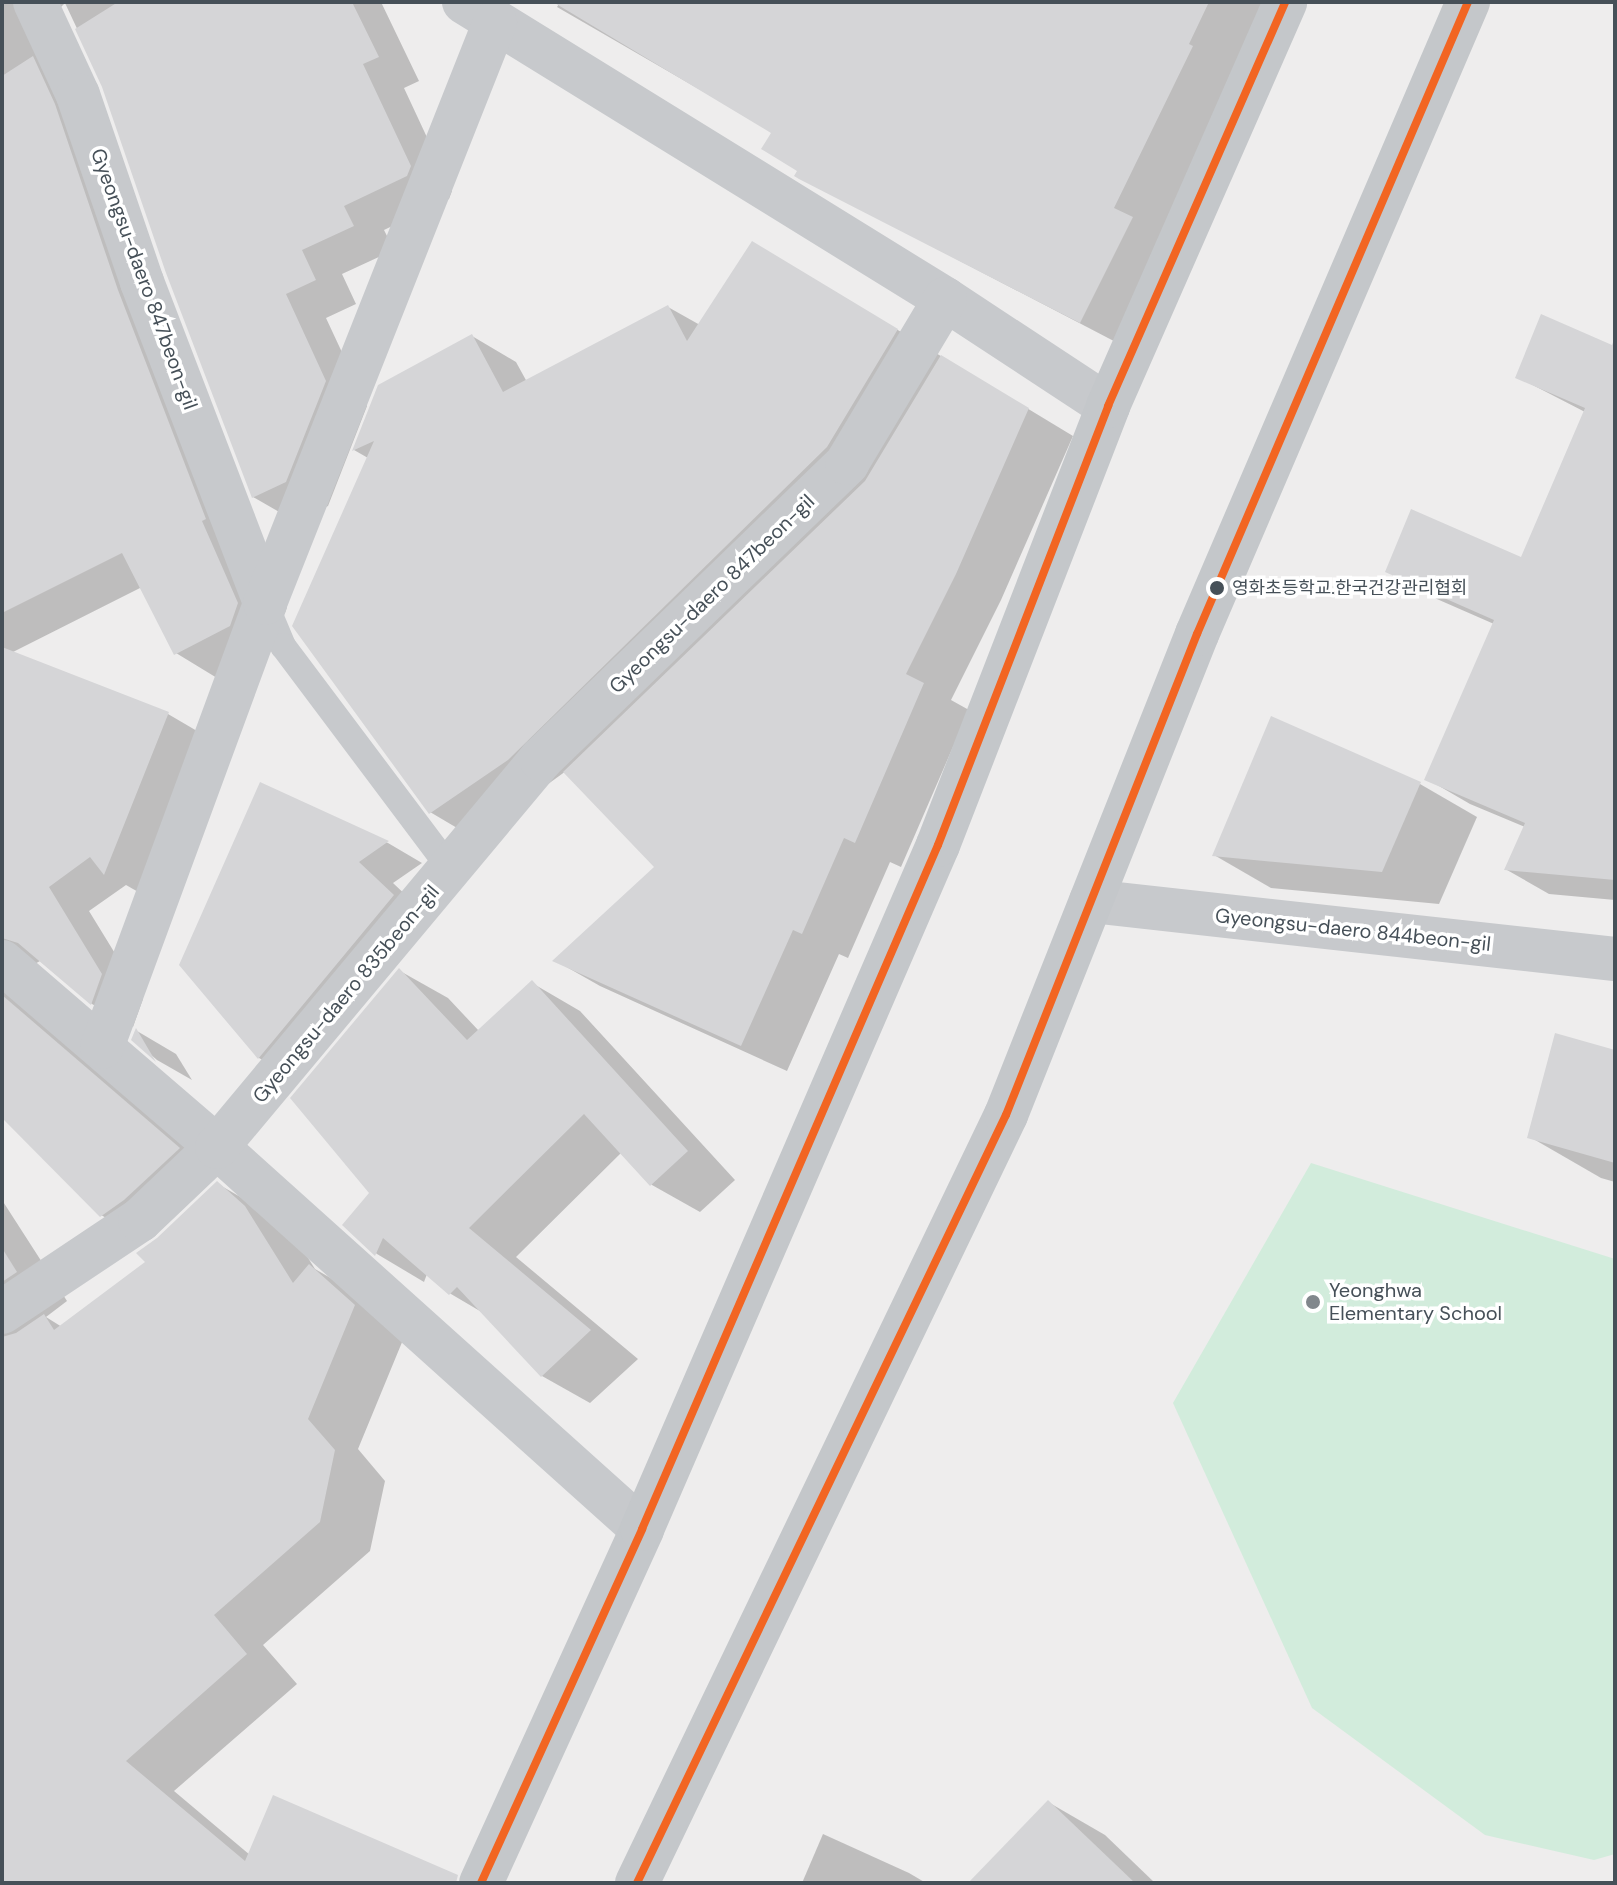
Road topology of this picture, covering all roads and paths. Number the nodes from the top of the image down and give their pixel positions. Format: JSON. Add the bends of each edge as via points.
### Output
{"nodes":[{"id":1,"x":35,"y":2,"type":"edge"},
{"id":2,"x":1285,"y":2,"type":"edge"},
{"id":3,"x":1468,"y":2,"type":"edge"},
{"id":4,"x":479,"y":12,"type":"edge"},
{"id":5,"x":945,"y":299,"type":"junction"},
{"id":6,"x":1108,"y":406,"type":"junction"},
{"id":7,"x":265,"y":603,"type":"junction"},
{"id":8,"x":451,"y":870,"type":"junction"},
{"id":9,"x":1091,"y":901,"type":"junction"},
{"id":10,"x":1615,"y":959,"type":"edge"},
{"id":11,"x":2,"y":962,"type":"edge"},
{"id":12,"x":102,"y":1047,"type":"junction"},
{"id":13,"x":217,"y":1147,"type":"junction"},
{"id":14,"x":2,"y":1312,"type":"edge"},
{"id":15,"x":642,"y":1529,"type":"junction"},
{"id":16,"x":481,"y":1883,"type":"edge"},
{"id":17,"x":637,"y":1883,"type":"edge"}],
"edges":[{"from":1,"to":7,"type":"street","name":"Gyeongsu-daero 847beon-gil","via":[[78,95],[142,282]]},
{"from":2,"to":6,"type":"main road"},
{"from":3,"to":9,"type":"main road","via":[[1197,634]]},
{"from":4,"to":5,"type":"street"},
{"from":4,"to":7,"type":"street"},
{"from":5,"to":6,"type":"street"},
{"from":5,"to":8,"type":"street","name":"Gyeongsu-daero 847beon-gil","via":[[847,463],[541,759]]},
{"from":6,"to":15,"type":"main road","via":[[938,845]]},
{"from":7,"to":8,"type":"lane","name":"Gyeongsu-daero 835beon-gil","via":[[283,646]]},
{"from":7,"to":12,"type":"street"},
{"from":8,"to":13,"type":"street","name":"Gyeongsu-daero 835beon-gil"},
{"from":9,"to":10,"type":"street","name":"Gyeongsu-daero 844beon-gil"},
{"from":9,"to":17,"type":"main road","via":[[1006,1115]]},
{"from":11,"to":12,"type":"street"},
{"from":12,"to":13,"type":"street"},
{"from":13,"to":14,"type":"street","name":"Gyeongsu-daero 835beon-gil","via":[[140,1220]]},
{"from":13,"to":15,"type":"street"},
{"from":15,"to":16,"type":"main road"}]}
